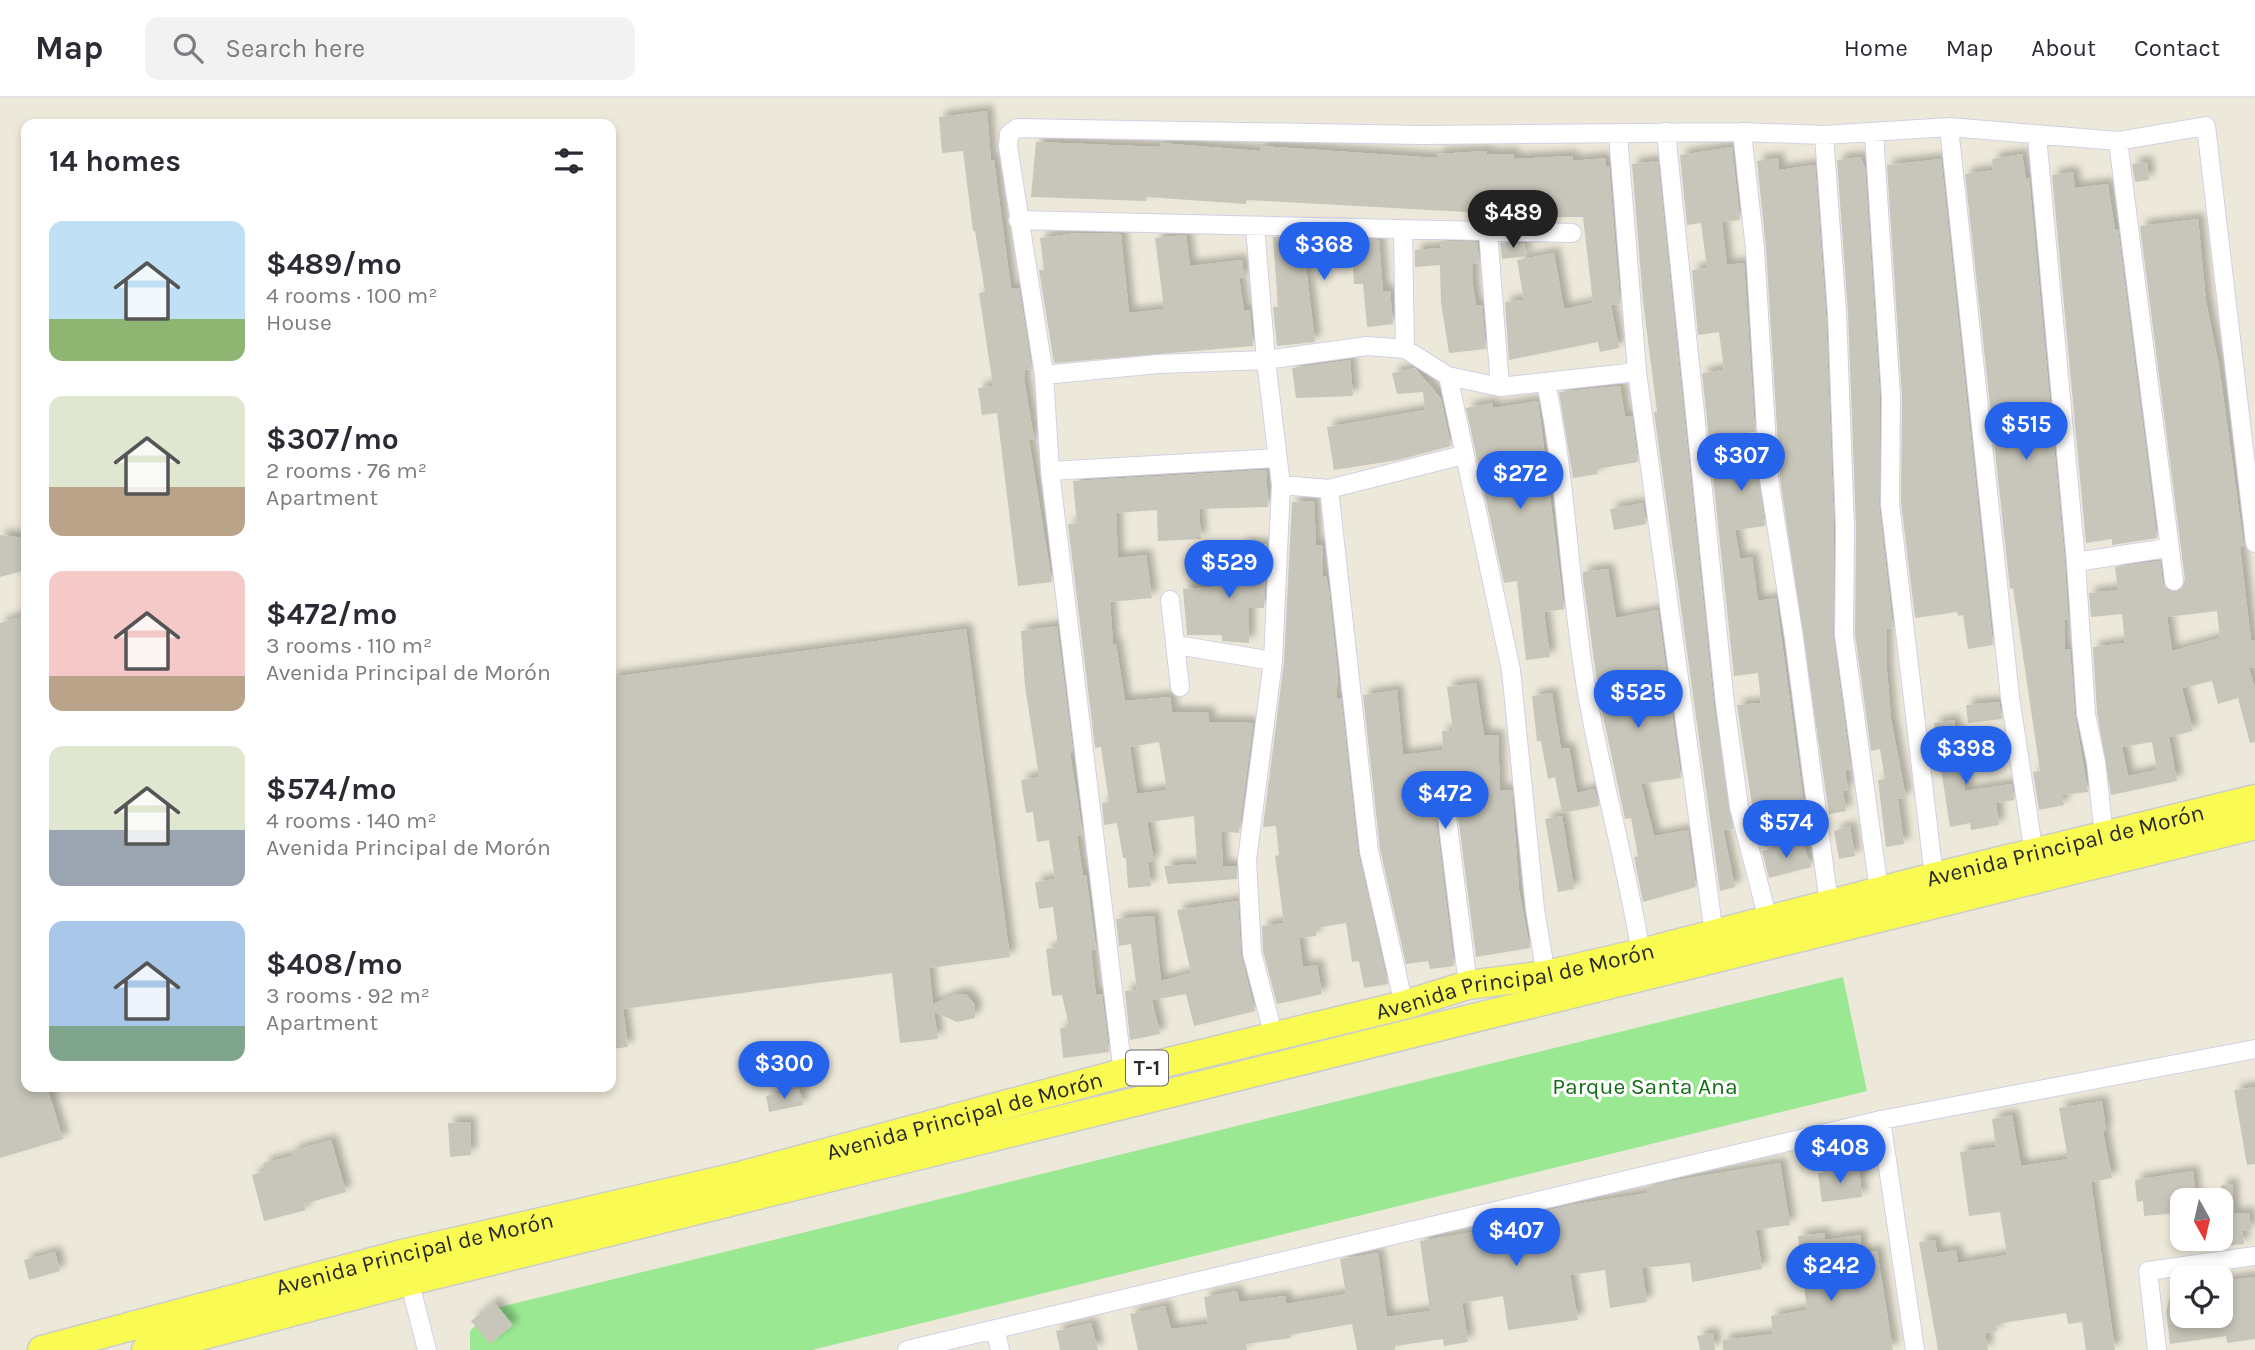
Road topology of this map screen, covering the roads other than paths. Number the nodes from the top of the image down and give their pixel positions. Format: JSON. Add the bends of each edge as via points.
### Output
{"nodes":[{"id":1,"x":1949,"y":127,"type":"junction"},
{"id":2,"x":1666,"y":132,"type":"junction"},
{"id":3,"x":1742,"y":132,"type":"junction"},
{"id":4,"x":1874,"y":133,"type":"junction"},
{"id":5,"x":1618,"y":134,"type":"junction"},
{"id":6,"x":1824,"y":135,"type":"junction"},
{"id":7,"x":2037,"y":136,"type":"junction"},
{"id":8,"x":2118,"y":141,"type":"junction"},
{"id":9,"x":1018,"y":220,"type":"junction"},
{"id":10,"x":1255,"y":226,"type":"junction"},
{"id":11,"x":1403,"y":230,"type":"junction"},
{"id":12,"x":1488,"y":231,"type":"junction"},
{"id":13,"x":1572,"y":233,"type":"dead end"},
{"id":14,"x":1405,"y":349,"type":"junction"},
{"id":15,"x":1266,"y":360,"type":"junction"},
{"id":16,"x":1637,"y":372,"type":"junction"},
{"id":17,"x":1044,"y":375,"type":"junction"},
{"id":18,"x":1448,"y":376,"type":"junction"},
{"id":19,"x":1546,"y":383,"type":"junction"},
{"id":20,"x":1500,"y":387,"type":"junction"},
{"id":21,"x":1463,"y":455,"type":"junction"},
{"id":22,"x":1276,"y":458,"type":"junction"},
{"id":23,"x":1050,"y":471,"type":"junction"},
{"id":24,"x":1281,"y":485,"type":"junction"},
{"id":25,"x":1329,"y":489,"type":"junction"},
{"id":26,"x":2255,"y":543,"type":"edge"},
{"id":27,"x":2167,"y":548,"type":"junction"},
{"id":28,"x":2076,"y":562,"type":"junction"},
{"id":29,"x":2174,"y":581,"type":"dead end"},
{"id":30,"x":1170,"y":600,"type":"dead end"},
{"id":31,"x":1177,"y":645,"type":"junction"},
{"id":32,"x":1273,"y":661,"type":"junction"},
{"id":33,"x":1180,"y":687,"type":"dead end"},
{"id":34,"x":1444,"y":793,"type":"dead end"},
{"id":35,"x":2255,"y":799,"type":"edge"},
{"id":36,"x":2255,"y":825,"type":"edge"},
{"id":37,"x":2104,"y":836,"type":"junction"},
{"id":38,"x":2034,"y":854,"type":"junction"},
{"id":39,"x":1934,"y":877,"type":"junction"},
{"id":40,"x":1879,"y":891,"type":"junction"},
{"id":41,"x":1829,"y":904,"type":"junction"},
{"id":42,"x":1768,"y":920,"type":"junction"},
{"id":43,"x":1714,"y":934,"type":"junction"},
{"id":44,"x":1641,"y":953,"type":"junction"},
{"id":45,"x":1546,"y":975,"type":"junction"},
{"id":46,"x":1468,"y":985,"type":"junction"},
{"id":47,"x":1404,"y":1005,"type":"junction"},
{"id":48,"x":1274,"y":1037,"type":"junction"},
{"id":49,"x":2255,"y":1049,"type":"edge"},
{"id":50,"x":1124,"y":1073,"type":"junction"},
{"id":51,"x":1881,"y":1120,"type":"junction"},
{"id":52,"x":402,"y":1254,"type":"junction"},
{"id":53,"x":2255,"y":1255,"type":"edge"},
{"id":54,"x":410,"y":1281,"type":"junction"},
{"id":55,"x":995,"y":1329,"type":"junction"},
{"id":56,"x":42,"y":1350,"type":"edge"},
{"id":57,"x":146,"y":1350,"type":"edge"},
{"id":58,"x":427,"y":1350,"type":"edge"},
{"id":59,"x":907,"y":1350,"type":"edge"},
{"id":60,"x":1000,"y":1350,"type":"edge"},
{"id":61,"x":1915,"y":1350,"type":"edge"},
{"id":62,"x":2157,"y":1350,"type":"edge"}],
"edges":[{"from":1,"to":4,"type":"street"},
{"from":1,"to":7,"type":"street"},
{"from":1,"to":38,"type":"street","via":[[2010,697]]},
{"from":2,"to":3,"type":"street"},
{"from":2,"to":5,"type":"street"},
{"from":2,"to":42,"type":"street","via":[[1725,704],[1739,807]]},
{"from":3,"to":6,"type":"street"},
{"from":3,"to":41,"type":"street","via":[[1755,249],[1769,480]]},
{"from":4,"to":6,"type":"street"},
{"from":4,"to":39,"type":"street","via":[[1892,397],[1891,503]]},
{"from":5,"to":9,"type":"street","via":[[1017,128],[1009,134],[1008,146]]},
{"from":5,"to":16,"type":"street"},
{"from":6,"to":40,"type":"street","via":[[1837,313],[1844,635]]},
{"from":7,"to":8,"type":"street"},
{"from":7,"to":28,"type":"street"},
{"from":8,"to":26,"type":"street","via":[[2207,126]]},
{"from":8,"to":27,"type":"street","via":[[2158,438]]},
{"from":9,"to":10,"type":"street"},
{"from":9,"to":17,"type":"street"},
{"from":10,"to":11,"type":"street"},
{"from":10,"to":15,"type":"street"},
{"from":11,"to":12,"type":"street"},
{"from":11,"to":14,"type":"street"},
{"from":12,"to":13,"type":"street"},
{"from":12,"to":20,"type":"street"},
{"from":14,"to":15,"type":"street","via":[[1367,346]]},
{"from":14,"to":18,"type":"street"},
{"from":15,"to":17,"type":"street"},
{"from":15,"to":22,"type":"street"},
{"from":16,"to":19,"type":"street"},
{"from":16,"to":43,"type":"street"},
{"from":17,"to":23,"type":"street"},
{"from":18,"to":20,"type":"street"},
{"from":18,"to":21,"type":"street"},
{"from":19,"to":20,"type":"street"},
{"from":19,"to":44,"type":"street","via":[[1557,434],[1588,698]]},
{"from":21,"to":25,"type":"street"},
{"from":21,"to":45,"type":"street","via":[[1511,670]]},
{"from":22,"to":23,"type":"street"},
{"from":22,"to":24,"type":"street"},
{"from":23,"to":50,"type":"street"},
{"from":24,"to":25,"type":"street"},
{"from":24,"to":32,"type":"street"},
{"from":25,"to":47,"type":"street","via":[[1368,851]]},
{"from":27,"to":28,"type":"street"},
{"from":27,"to":29,"type":"street"},
{"from":28,"to":37,"type":"street","via":[[2086,714]]},
{"from":30,"to":31,"type":"street"},
{"from":31,"to":32,"type":"street"},
{"from":31,"to":33,"type":"street"},
{"from":32,"to":48,"type":"street","via":[[1247,860],[1252,953]]},
{"from":34,"to":46,"type":"street"},
{"from":35,"to":37,"type":"main road","name":"Avenida Principal de Morón","number":"T-1"},
{"from":36,"to":54,"type":"main road","name":"Avenida Principal de Morón","number":"T-1"},
{"from":37,"to":38,"type":"main road","name":"Avenida Principal de Morón","number":"T-1"},
{"from":38,"to":39,"type":"main road","name":"Avenida Principal de Morón","number":"T-1"},
{"from":39,"to":40,"type":"main road","name":"Avenida Principal de Morón","number":"T-1"},
{"from":40,"to":41,"type":"main road","name":"Avenida Principal de Morón","number":"T-1"},
{"from":41,"to":42,"type":"main road","name":"Avenida Principal de Morón","number":"T-1"},
{"from":42,"to":43,"type":"main road","name":"Avenida Principal de Morón","number":"T-1"},
{"from":43,"to":44,"type":"main road","name":"Avenida Principal de Morón","number":"T-1"},
{"from":44,"to":45,"type":"main road","name":"Avenida Principal de Morón","number":"T-1"},
{"from":45,"to":46,"type":"main road","name":"Avenida Principal de Morón","number":"T-1"},
{"from":46,"to":47,"type":"main road","name":"Avenida Principal de Morón","number":"T-1"},
{"from":47,"to":48,"type":"main road","name":"Avenida Principal de Morón","number":"T-1"},
{"from":48,"to":50,"type":"main road","name":"Avenida Principal de Morón","number":"T-1"},
{"from":49,"to":51,"type":"street"},
{"from":50,"to":52,"type":"main road","name":"Avenida Principal de Morón","number":"T-1","via":[[736,1177]]},
{"from":51,"to":55,"type":"street"},
{"from":51,"to":61,"type":"street"},
{"from":52,"to":54,"type":"street"},
{"from":52,"to":56,"type":"main road","name":"Avenida Principal de Morón","number":"T-1"},
{"from":53,"to":62,"type":"street","via":[[2148,1271]]},
{"from":54,"to":57,"type":"main road","name":"Avenida Principal de Morón","number":"T-1"},
{"from":54,"to":58,"type":"street"},
{"from":55,"to":59,"type":"street"},
{"from":55,"to":60,"type":"street"}]}
